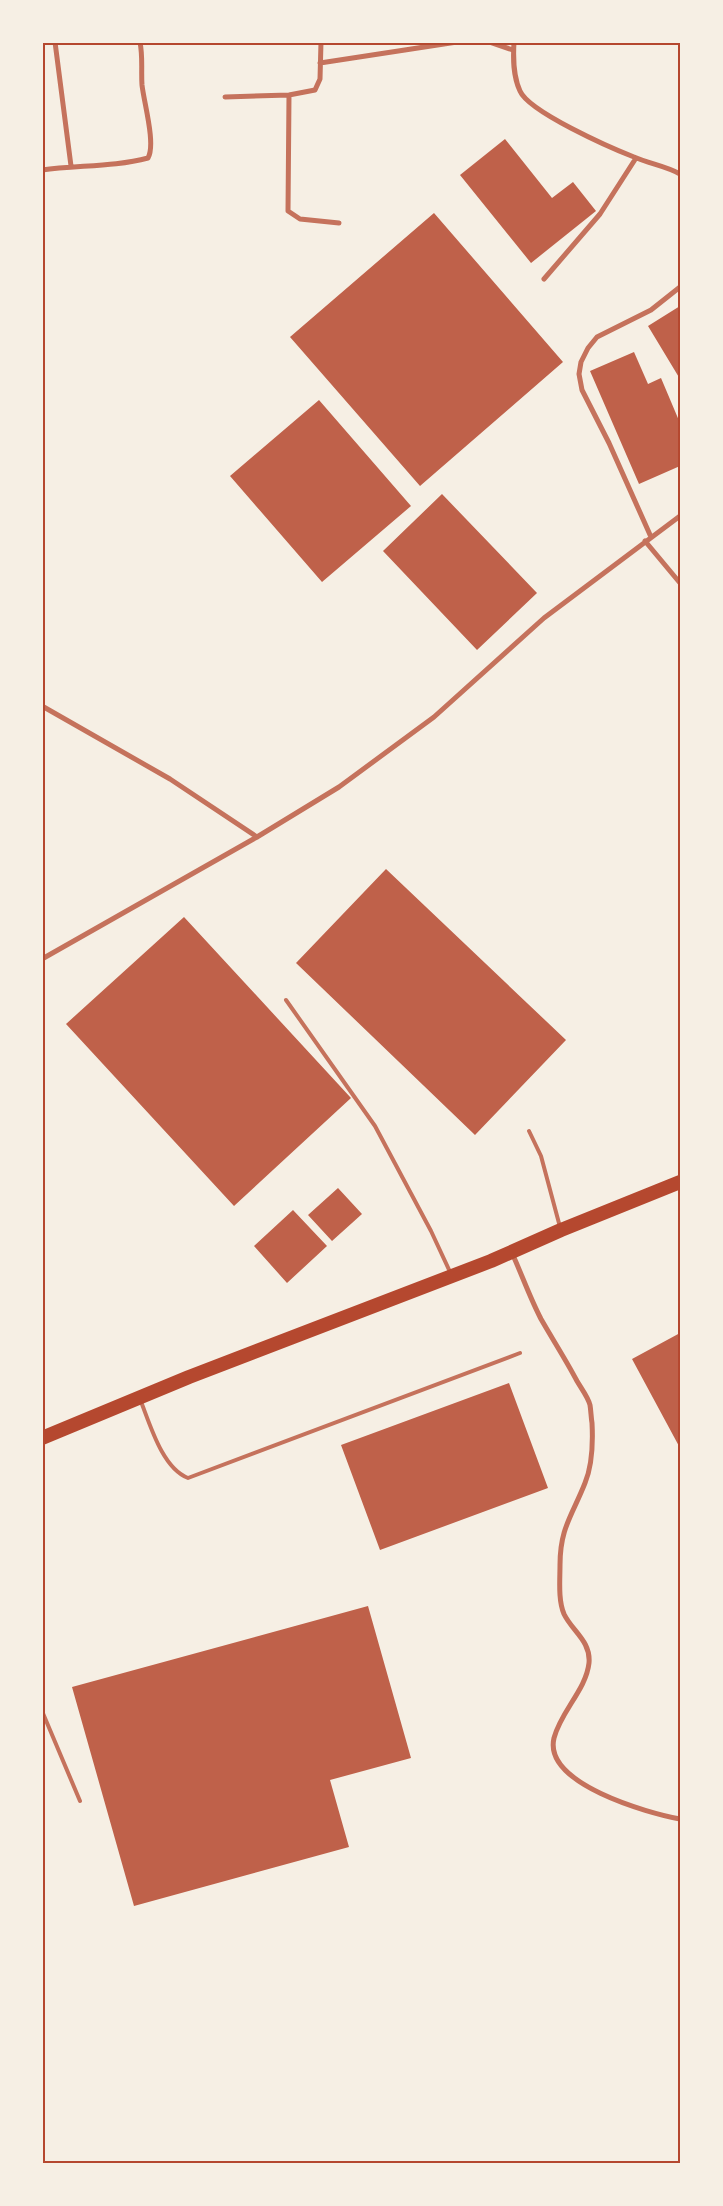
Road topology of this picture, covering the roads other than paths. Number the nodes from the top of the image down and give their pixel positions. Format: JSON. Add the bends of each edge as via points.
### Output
{"nodes":[{"id":1,"x":55,"y":42,"type":"edge"},
{"id":2,"x":140,"y":42,"type":"edge"},
{"id":3,"x":321,"y":42,"type":"edge"},
{"id":4,"x":456,"y":42,"type":"edge"},
{"id":5,"x":490,"y":42,"type":"edge"},
{"id":6,"x":514,"y":42,"type":"edge"},
{"id":7,"x":513,"y":50,"type":"junction"},
{"id":8,"x":320,"y":63,"type":"junction"},
{"id":9,"x":289,"y":95,"type":"junction"},
{"id":10,"x":225,"y":97,"type":"dead end"},
{"id":11,"x":636,"y":158,"type":"junction"},
{"id":12,"x":71,"y":166,"type":"junction"},
{"id":13,"x":42,"y":170,"type":"edge"},
{"id":14,"x":680,"y":174,"type":"edge"},
{"id":15,"x":339,"y":223,"type":"dead end"},
{"id":16,"x":544,"y":279,"type":"dead end"},
{"id":17,"x":680,"y":287,"type":"edge"},
{"id":18,"x":680,"y":516,"type":"edge"},
{"id":19,"x":648,"y":539,"type":"junction"},
{"id":20,"x":680,"y":584,"type":"edge"},
{"id":21,"x":42,"y":706,"type":"edge"},
{"id":22,"x":257,"y":837,"type":"junction"},
{"id":23,"x":42,"y":960,"type":"edge"},
{"id":24,"x":286,"y":1000,"type":"dead end"},
{"id":25,"x":529,"y":1131,"type":"dead end"},
{"id":26,"x":680,"y":1182,"type":"edge"},
{"id":27,"x":560,"y":1230,"type":"junction"},
{"id":28,"x":512,"y":1253,"type":"junction"},
{"id":29,"x":452,"y":1276,"type":"junction"},
{"id":30,"x":520,"y":1353,"type":"dead end"},
{"id":31,"x":139,"y":1397,"type":"junction"},
{"id":32,"x":42,"y":1438,"type":"edge"},
{"id":33,"x":42,"y":1711,"type":"edge"},
{"id":34,"x":80,"y":1801,"type":"dead end"},
{"id":35,"x":680,"y":1819,"type":"edge"}],
"edges":[{"from":1,"to":12,"type":"street"},
{"from":2,"to":12,"type":"street","via":[[149,136],[148,158],[129,163]]},
{"from":3,"to":8,"type":"street"},
{"from":4,"to":8,"type":"street"},
{"from":5,"to":7,"type":"street"},
{"from":6,"to":7,"type":"street"},
{"from":7,"to":11,"type":"street","via":[[520,93],[549,117]]},
{"from":8,"to":9,"type":"street","via":[[320,79],[315,90]]},
{"from":9,"to":10,"type":"street"},
{"from":9,"to":15,"type":"street","via":[[288,211],[300,219]]},
{"from":11,"to":14,"type":"street"},
{"from":11,"to":16,"type":"street","via":[[600,214]]},
{"from":12,"to":13,"type":"street"},
{"from":17,"to":19,"type":"street","via":[[651,310],[597,337],[581,362],[579,374],[582,390],[609,443]]},
{"from":18,"to":19,"type":"street"},
{"from":19,"to":20,"type":"street"},
{"from":19,"to":22,"type":"street","via":[[544,618],[434,717],[339,787]]},
{"from":21,"to":22,"type":"street","via":[[170,779]]},
{"from":22,"to":23,"type":"street"},
{"from":24,"to":29,"type":"lane","via":[[375,1126]]},
{"from":25,"to":27,"type":"lane","via":[[541,1156]]},
{"from":26,"to":27,"type":"highway"},
{"from":27,"to":28,"type":"highway"},
{"from":28,"to":29,"type":"highway"},
{"from":28,"to":35,"type":"street","via":[[540,1317],[589,1403],[592,1426],[586,1482],[561,1539],[560,1565],[561,1605],[564,1615],[586,1645],[588,1665],[584,1680],[554,1739],[554,1751],[562,1768],[572,1777],[627,1806]]},
{"from":29,"to":31,"type":"highway"},
{"from":30,"to":31,"type":"lane","via":[[188,1478],[168,1464]]},
{"from":31,"to":32,"type":"highway"},
{"from":33,"to":34,"type":"lane"}]}
